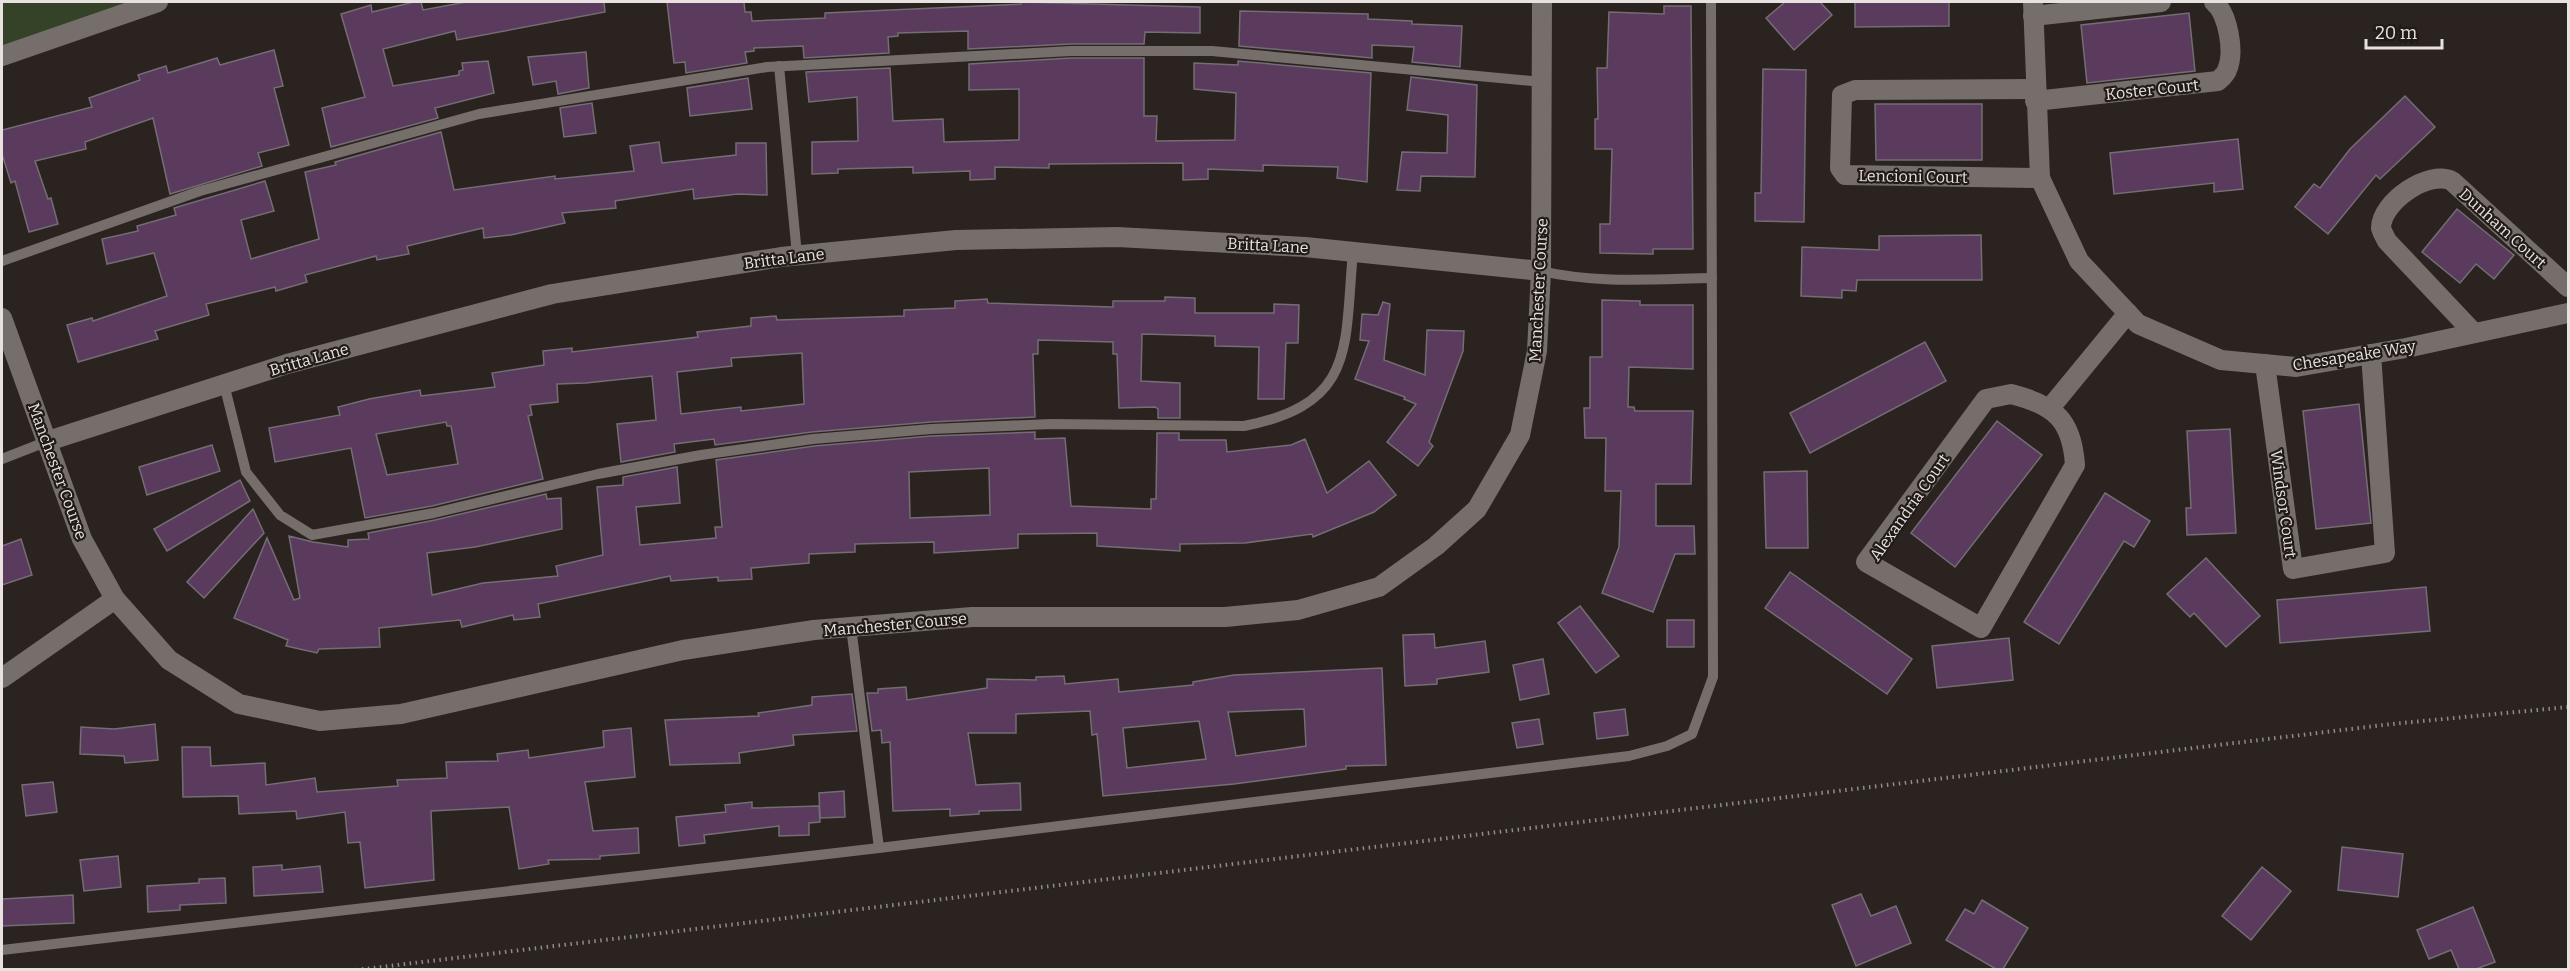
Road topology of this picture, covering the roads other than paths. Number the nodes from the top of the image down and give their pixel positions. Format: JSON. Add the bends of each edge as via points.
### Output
{"nodes":[{"id":1,"x":158,"y":2,"type":"edge"},
{"id":2,"x":1542,"y":2,"type":"edge"},
{"id":3,"x":1712,"y":2,"type":"edge"},
{"id":4,"x":2161,"y":2,"type":"edge"},
{"id":5,"x":2214,"y":2,"type":"edge"},
{"id":6,"x":2033,"y":9,"type":"edge"},
{"id":7,"x":2,"y":56,"type":"edge"},
{"id":8,"x":779,"y":66,"type":"junction"},
{"id":9,"x":1542,"y":82,"type":"junction"},
{"id":10,"x":2035,"y":95,"type":"junction"},
{"id":11,"x":2040,"y":178,"type":"junction"},
{"id":12,"x":1353,"y":252,"type":"junction"},
{"id":13,"x":797,"y":255,"type":"junction"},
{"id":14,"x":2,"y":261,"type":"edge"},
{"id":15,"x":1541,"y":271,"type":"junction"},
{"id":16,"x":1712,"y":278,"type":"junction"},
{"id":17,"x":2568,"y":287,"type":"edge"},
{"id":18,"x":2128,"y":313,"type":"junction"},
{"id":19,"x":2568,"y":313,"type":"edge"},
{"id":20,"x":2,"y":318,"type":"edge"},
{"id":21,"x":2474,"y":333,"type":"junction"},
{"id":22,"x":2371,"y":354,"type":"junction"},
{"id":23,"x":2265,"y":364,"type":"junction"},
{"id":24,"x":224,"y":384,"type":"junction"},
{"id":25,"x":2050,"y":408,"type":"junction"},
{"id":26,"x":48,"y":441,"type":"junction"},
{"id":27,"x":2,"y":459,"type":"edge"},
{"id":28,"x":115,"y":599,"type":"junction"},
{"id":29,"x":852,"y":627,"type":"junction"},
{"id":30,"x":2,"y":678,"type":"edge"},
{"id":31,"x":879,"y":848,"type":"junction"},
{"id":32,"x":2,"y":950,"type":"edge"}],
"edges":[{"from":1,"to":7,"type":"street"},
{"from":2,"to":9,"type":"street","name":"Manchester Course"},
{"from":3,"to":16,"type":"lane"},
{"from":4,"to":6,"type":"street"},
{"from":5,"to":10,"type":"street","name":"Koster Court","via":[[2225,19],[2230,56],[2227,71],[2218,81]]},
{"from":6,"to":10,"type":"street","name":"Chesapeake Way"},
{"from":8,"to":9,"type":"lane","via":[[1071,51],[1212,51]]},
{"from":8,"to":13,"type":"lane"},
{"from":8,"to":14,"type":"lane","via":[[479,114],[200,191]]},
{"from":9,"to":15,"type":"street","name":"Manchester Course"},
{"from":10,"to":11,"type":"street","name":"Chesapeake Way"},
{"from":10,"to":11,"type":"street","name":"Lencioni Court","via":[[1854,90],[1842,95],[1840,168],[1845,175]]},
{"from":11,"to":18,"type":"street","name":"Chesapeake Way","via":[[2079,261]]},
{"from":12,"to":13,"type":"street","name":"Britta Lane","via":[[1117,237],[956,240]]},
{"from":12,"to":15,"type":"street","name":"Britta Lane"},
{"from":12,"to":24,"type":"lane","via":[[1339,368],[1322,392],[1299,410],[1266,421],[1244,426],[1051,424],[813,439],[598,474],[434,513],[312,535],[280,515],[246,472]]},
{"from":13,"to":24,"type":"street","name":"Britta Lane","via":[[552,294]]},
{"from":15,"to":16,"type":"lane","via":[[1599,279]]},
{"from":15,"to":29,"type":"street","name":"Manchester Course","via":[[1538,351],[1521,435],[1477,510],[1379,587],[1298,610],[1225,617],[972,617]]},
{"from":16,"to":31,"type":"lane","via":[[1713,677],[1692,734],[1667,746],[1629,756]]},
{"from":17,"to":21,"type":"street","name":"Dunham Court","via":[[2452,182],[2436,178],[2421,182],[2395,202],[2381,230]]},
{"from":18,"to":23,"type":"street","name":"Chesapeake Way","via":[[2138,324],[2221,360]]},
{"from":18,"to":25,"type":"street"},
{"from":19,"to":21,"type":"street","name":"Chesapeake Way"},
{"from":20,"to":26,"type":"street","name":"Manchester Course"},
{"from":21,"to":22,"type":"street","name":"Chesapeake Way"},
{"from":22,"to":23,"type":"street","name":"Chesapeake Way","via":[[2296,367]]},
{"from":22,"to":23,"type":"street","name":"Windsor Court","via":[[2385,553],[2293,569]]},
{"from":24,"to":26,"type":"street","name":"Britta Lane"},
{"from":25,"to":25,"type":"street","name":"Alexandria Court","via":[[2011,394],[1986,399],[1866,562],[1981,628],[2075,465],[2073,438]]},
{"from":26,"to":27,"type":"lane"},
{"from":26,"to":28,"type":"street","name":"Manchester Course","via":[[82,539]]},
{"from":28,"to":29,"type":"street","name":"Manchester Course","via":[[169,660],[239,704],[320,721],[401,714],[683,650]]},
{"from":28,"to":30,"type":"street"},
{"from":29,"to":31,"type":"lane"},
{"from":31,"to":32,"type":"lane"}]}
